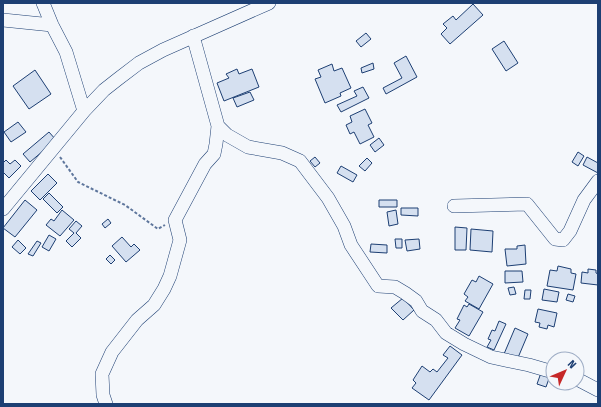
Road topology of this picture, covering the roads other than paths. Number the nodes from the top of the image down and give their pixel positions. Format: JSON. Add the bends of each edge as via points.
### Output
{"nodes":[{"id":1,"x":43,"y":3,"type":"edge"},
{"id":2,"x":269,"y":3,"type":"edge"},
{"id":3,"x":3,"y":20,"type":"edge"},
{"id":4,"x":52,"y":25,"type":"junction"},
{"id":5,"x":193,"y":36,"type":"junction"},
{"id":6,"x":84,"y":111,"type":"junction"},
{"id":7,"x":218,"y":126,"type":"junction"},
{"id":8,"x":598,"y":181,"type":"edge"},
{"id":9,"x":454,"y":206,"type":"dead end"},
{"id":10,"x":3,"y":209,"type":"edge"},
{"id":11,"x":545,"y":370,"type":"edge"},
{"id":12,"x":585,"y":384,"type":"edge"},
{"id":13,"x":598,"y":390,"type":"edge"},
{"id":14,"x":106,"y":404,"type":"edge"}],
"edges":[{"from":1,"to":4,"type":"street"},
{"from":2,"to":5,"type":"street"},
{"from":3,"to":4,"type":"street"},
{"from":4,"to":6,"type":"street","via":[[66,52]]},
{"from":5,"to":6,"type":"street","via":[[140,63],[104,90]]},
{"from":5,"to":7,"type":"street"},
{"from":6,"to":10,"type":"street"},
{"from":7,"to":11,"type":"street","via":[[227,135],[248,147],[282,153],[300,161],[328,198],[344,226],[351,245],[378,286],[395,287],[416,301],[422,311],[436,320],[446,333],[464,344],[491,357]]},
{"from":7,"to":14,"type":"street","via":[[214,154],[205,164],[175,220],[180,240],[164,289],[154,305],[136,320],[112,352],[102,374]]},
{"from":8,"to":9,"type":"street","via":[[584,200],[570,231],[563,240],[555,239],[527,204]]},
{"from":12,"to":13,"type":"street"}]}
